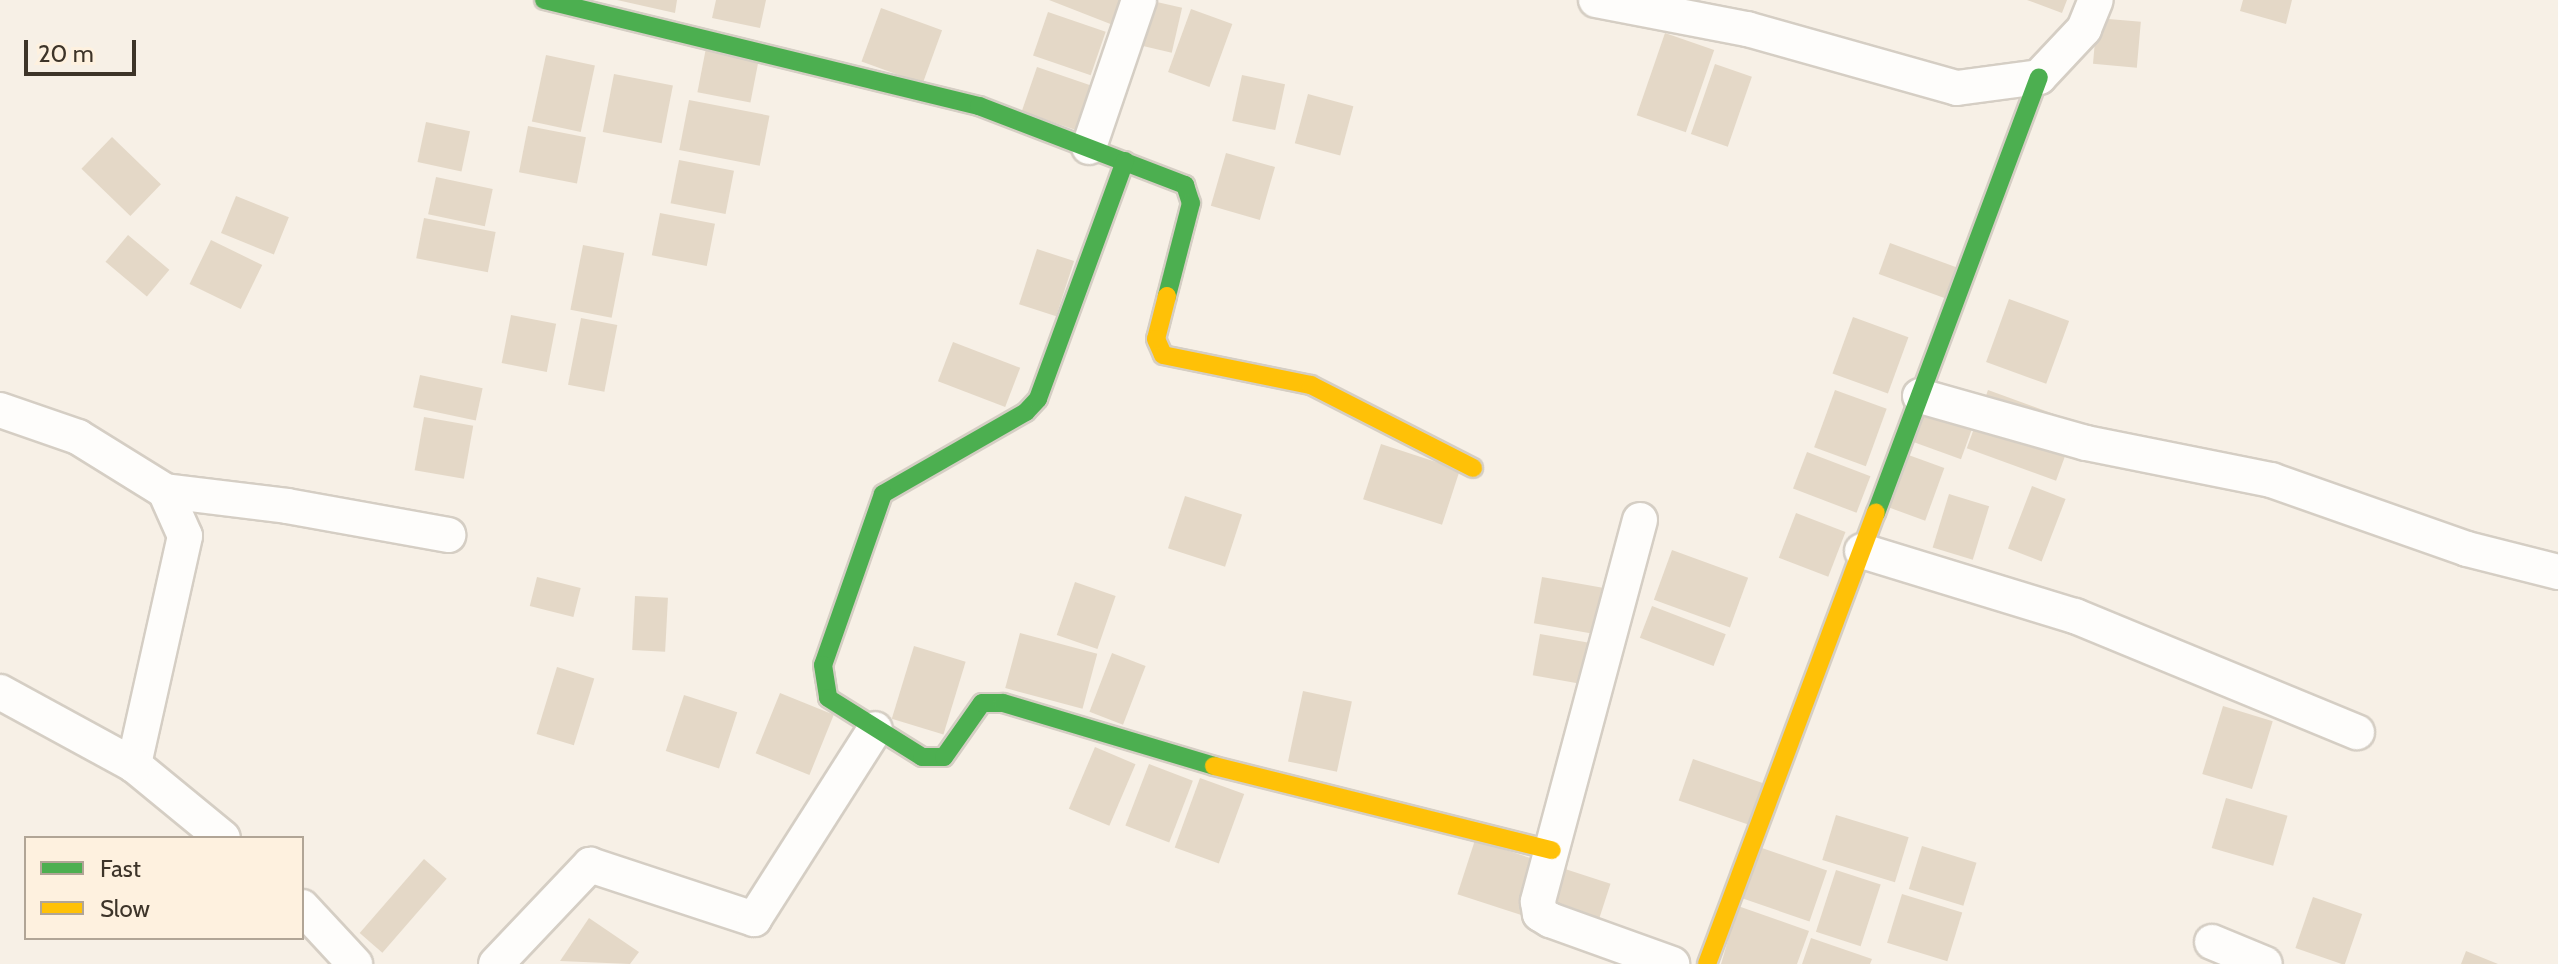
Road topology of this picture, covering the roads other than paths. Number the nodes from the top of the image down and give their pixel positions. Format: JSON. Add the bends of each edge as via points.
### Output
{"nodes":[{"id":1,"x":544,"y":0,"type":"edge"},
{"id":2,"x":1139,"y":0,"type":"edge"},
{"id":3,"x":1596,"y":0,"type":"edge"},
{"id":4,"x":2096,"y":0,"type":"edge"},
{"id":5,"x":2039,"y":77,"type":"junction"},
{"id":6,"x":1089,"y":147,"type":"junction"},
{"id":7,"x":1125,"y":161,"type":"junction"},
{"id":8,"x":1920,"y":396,"type":"junction"},
{"id":9,"x":0,"y":410,"type":"edge"},
{"id":10,"x":1473,"y":468,"type":"dead end"},
{"id":11,"x":165,"y":491,"type":"junction"},
{"id":12,"x":1640,"y":520,"type":"dead end"},
{"id":13,"x":448,"y":535,"type":"dead end"},
{"id":14,"x":1862,"y":551,"type":"junction"},
{"id":15,"x":2558,"y":572,"type":"edge"},
{"id":16,"x":0,"y":692,"type":"edge"},
{"id":17,"x":875,"y":729,"type":"junction"},
{"id":18,"x":2357,"y":732,"type":"dead end"},
{"id":19,"x":134,"y":765,"type":"junction"},
{"id":20,"x":221,"y":836,"type":"edge"},
{"id":21,"x":1552,"y":850,"type":"junction"},
{"id":22,"x":304,"y":909,"type":"edge"},
{"id":23,"x":2212,"y":942,"type":"dead end"},
{"id":24,"x":355,"y":964,"type":"edge"},
{"id":25,"x":496,"y":964,"type":"edge"},
{"id":26,"x":1672,"y":964,"type":"edge"},
{"id":27,"x":1707,"y":964,"type":"edge"},
{"id":28,"x":2265,"y":964,"type":"edge"}],
"edges":[{"from":1,"to":6,"type":"street","via":[[979,106]]},
{"from":2,"to":6,"type":"street"},
{"from":3,"to":5,"type":"street","via":[[1747,29],[1957,88]]},
{"from":4,"to":5,"type":"street","via":[[2084,29]]},
{"from":5,"to":8,"type":"street"},
{"from":6,"to":7,"type":"street"},
{"from":7,"to":10,"type":"street","via":[[1185,185],[1191,194],[1156,339],[1163,355],[1311,385]]},
{"from":7,"to":17,"type":"street","via":[[1038,399],[1026,412],[883,494],[870,516],[823,665],[828,698]]},
{"from":8,"to":14,"type":"street"},
{"from":8,"to":15,"type":"street","via":[[2086,443],[2271,480],[2467,549]]},
{"from":9,"to":11,"type":"street","via":[[78,437]]},
{"from":11,"to":13,"type":"street"},
{"from":11,"to":19,"type":"street","via":[[185,536]]},
{"from":12,"to":21,"type":"street"},
{"from":14,"to":18,"type":"street","via":[[2075,616]]},
{"from":14,"to":27,"type":"street"},
{"from":16,"to":19,"type":"street"},
{"from":17,"to":21,"type":"street","via":[[922,757],[944,757],[982,703],[1003,703],[1271,784]]},
{"from":17,"to":25,"type":"street","via":[[754,919],[590,865]]},
{"from":19,"to":20,"type":"street"},
{"from":21,"to":26,"type":"street","via":[[1540,914]]},
{"from":22,"to":24,"type":"street"},
{"from":23,"to":28,"type":"street"}]}
